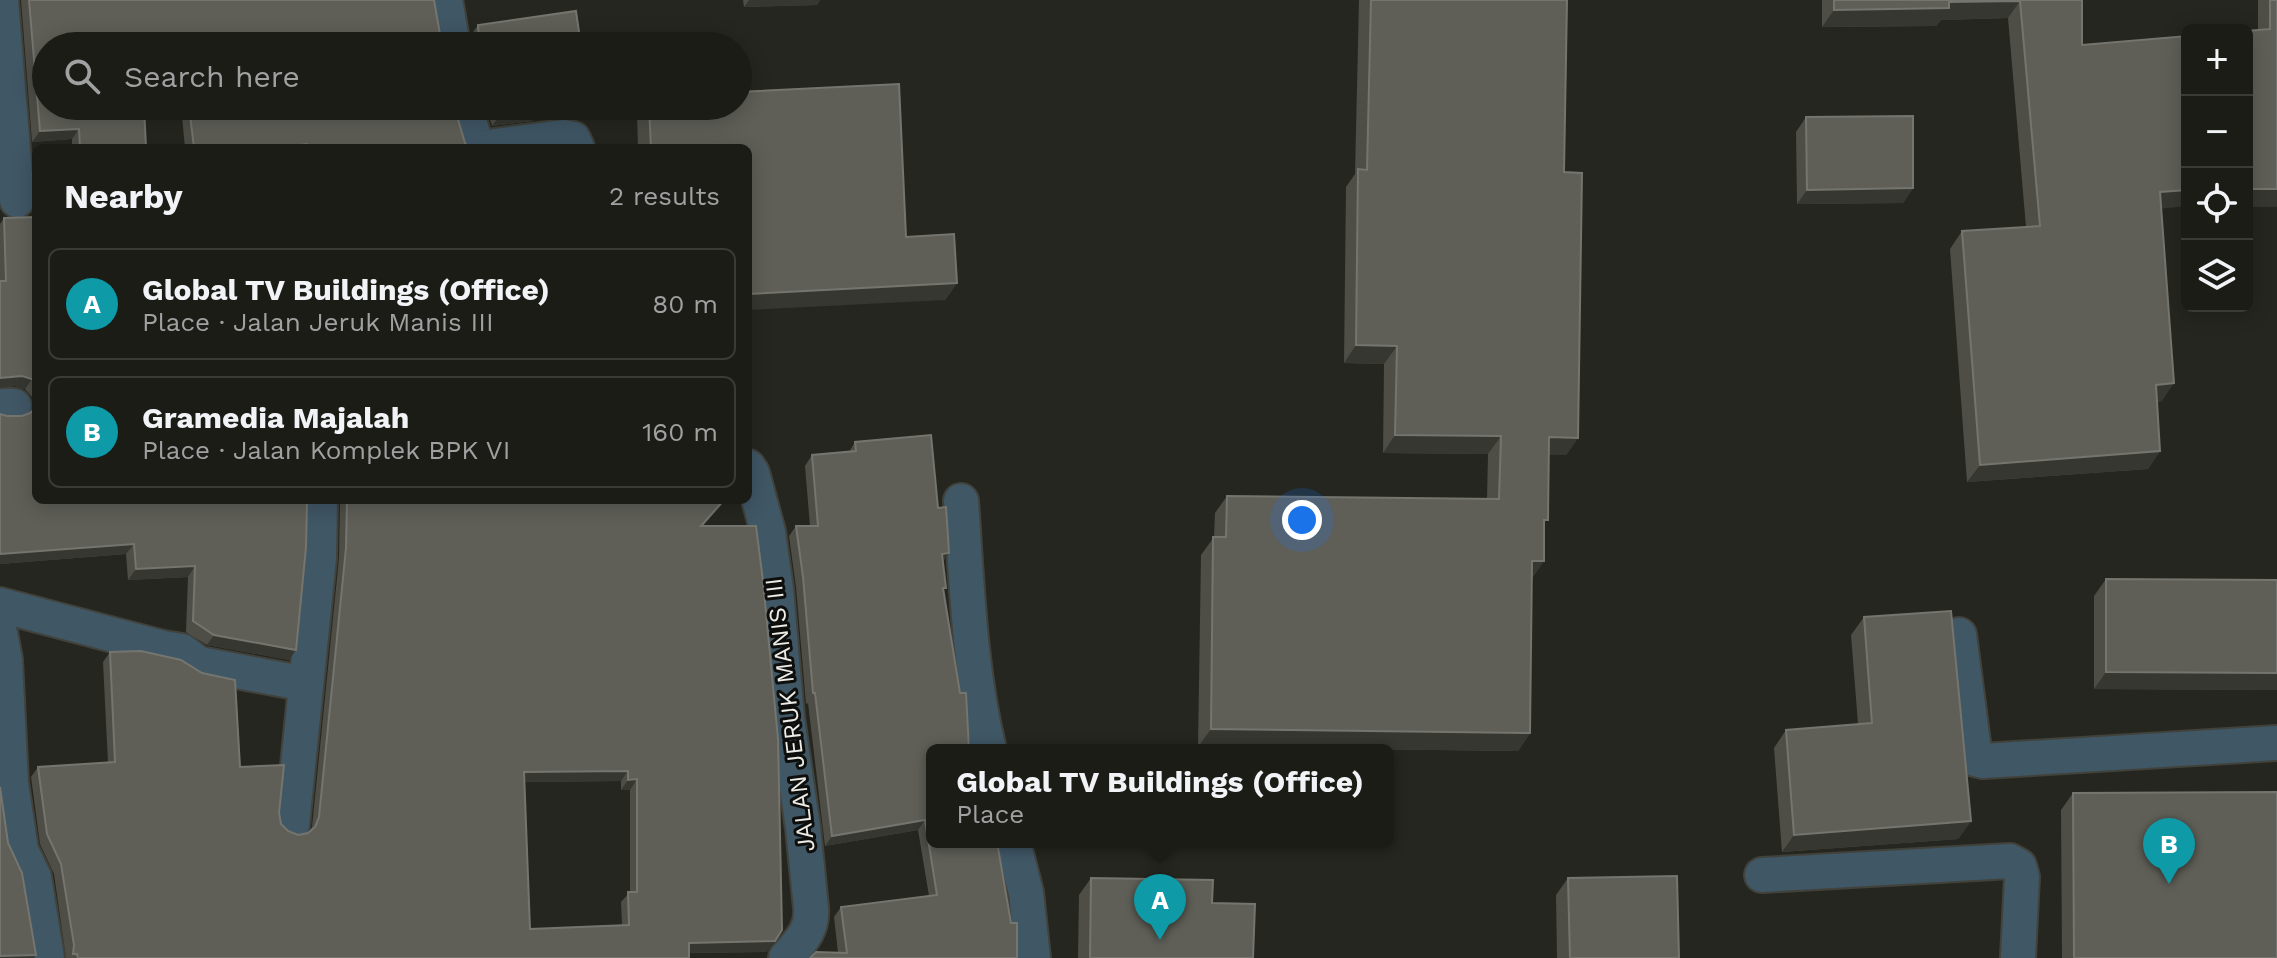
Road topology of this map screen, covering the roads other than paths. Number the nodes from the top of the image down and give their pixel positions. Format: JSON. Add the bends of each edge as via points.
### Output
{"nodes":[{"id":1,"x":1,"y":0,"type":"edge"},
{"id":2,"x":445,"y":0,"type":"edge"},
{"id":3,"x":451,"y":32,"type":"edge"},
{"id":4,"x":469,"y":120,"type":"edge"},
{"id":5,"x":477,"y":144,"type":"edge"},
{"id":6,"x":509,"y":144,"type":"edge"},
{"id":7,"x":575,"y":144,"type":"edge"},
{"id":8,"x":18,"y":200,"type":"edge"},
{"id":9,"x":752,"y":473,"type":"edge"},
{"id":10,"x":961,"y":501,"type":"dead end"},
{"id":11,"x":320,"y":504,"type":"edge"},
{"id":12,"x":0,"y":605,"type":"edge"},
{"id":13,"x":0,"y":633,"type":"edge"},
{"id":14,"x":1959,"y":635,"type":"dead end"},
{"id":15,"x":306,"y":684,"type":"junction"},
{"id":16,"x":2277,"y":743,"type":"edge"},
{"id":17,"x":988,"y":744,"type":"edge"},
{"id":18,"x":292,"y":825,"type":"dead end"},
{"id":19,"x":1015,"y":848,"type":"edge"},
{"id":20,"x":11,"y":851,"type":"edge"},
{"id":21,"x":1762,"y":875,"type":"dead end"},
{"id":22,"x":47,"y":958,"type":"edge"},
{"id":23,"x":786,"y":958,"type":"edge"},
{"id":24,"x":1033,"y":958,"type":"edge"},
{"id":25,"x":2018,"y":958,"type":"edge"}],
"edges":[{"from":1,"to":8,"type":"street"},
{"from":2,"to":3,"type":"street"},
{"from":4,"to":5,"type":"street"},
{"from":6,"to":7,"type":"street","via":[[563,137]]},
{"from":9,"to":23,"type":"street","name":"JALAN JERUK MANIS III","via":[[776,589],[812,918],[809,930]]},
{"from":10,"to":17,"type":"street","via":[[971,638]]},
{"from":11,"to":15,"type":"street"},
{"from":12,"to":15,"type":"street","via":[[182,651],[199,664]]},
{"from":13,"to":20,"type":"street"},
{"from":14,"to":16,"type":"street","via":[[1975,759]]},
{"from":15,"to":18,"type":"street"},
{"from":19,"to":24,"type":"street"},
{"from":20,"to":22,"type":"street","via":[[34,877]]},
{"from":21,"to":25,"type":"street","via":[[2010,861],[2019,866],[2022,877]]}]}
